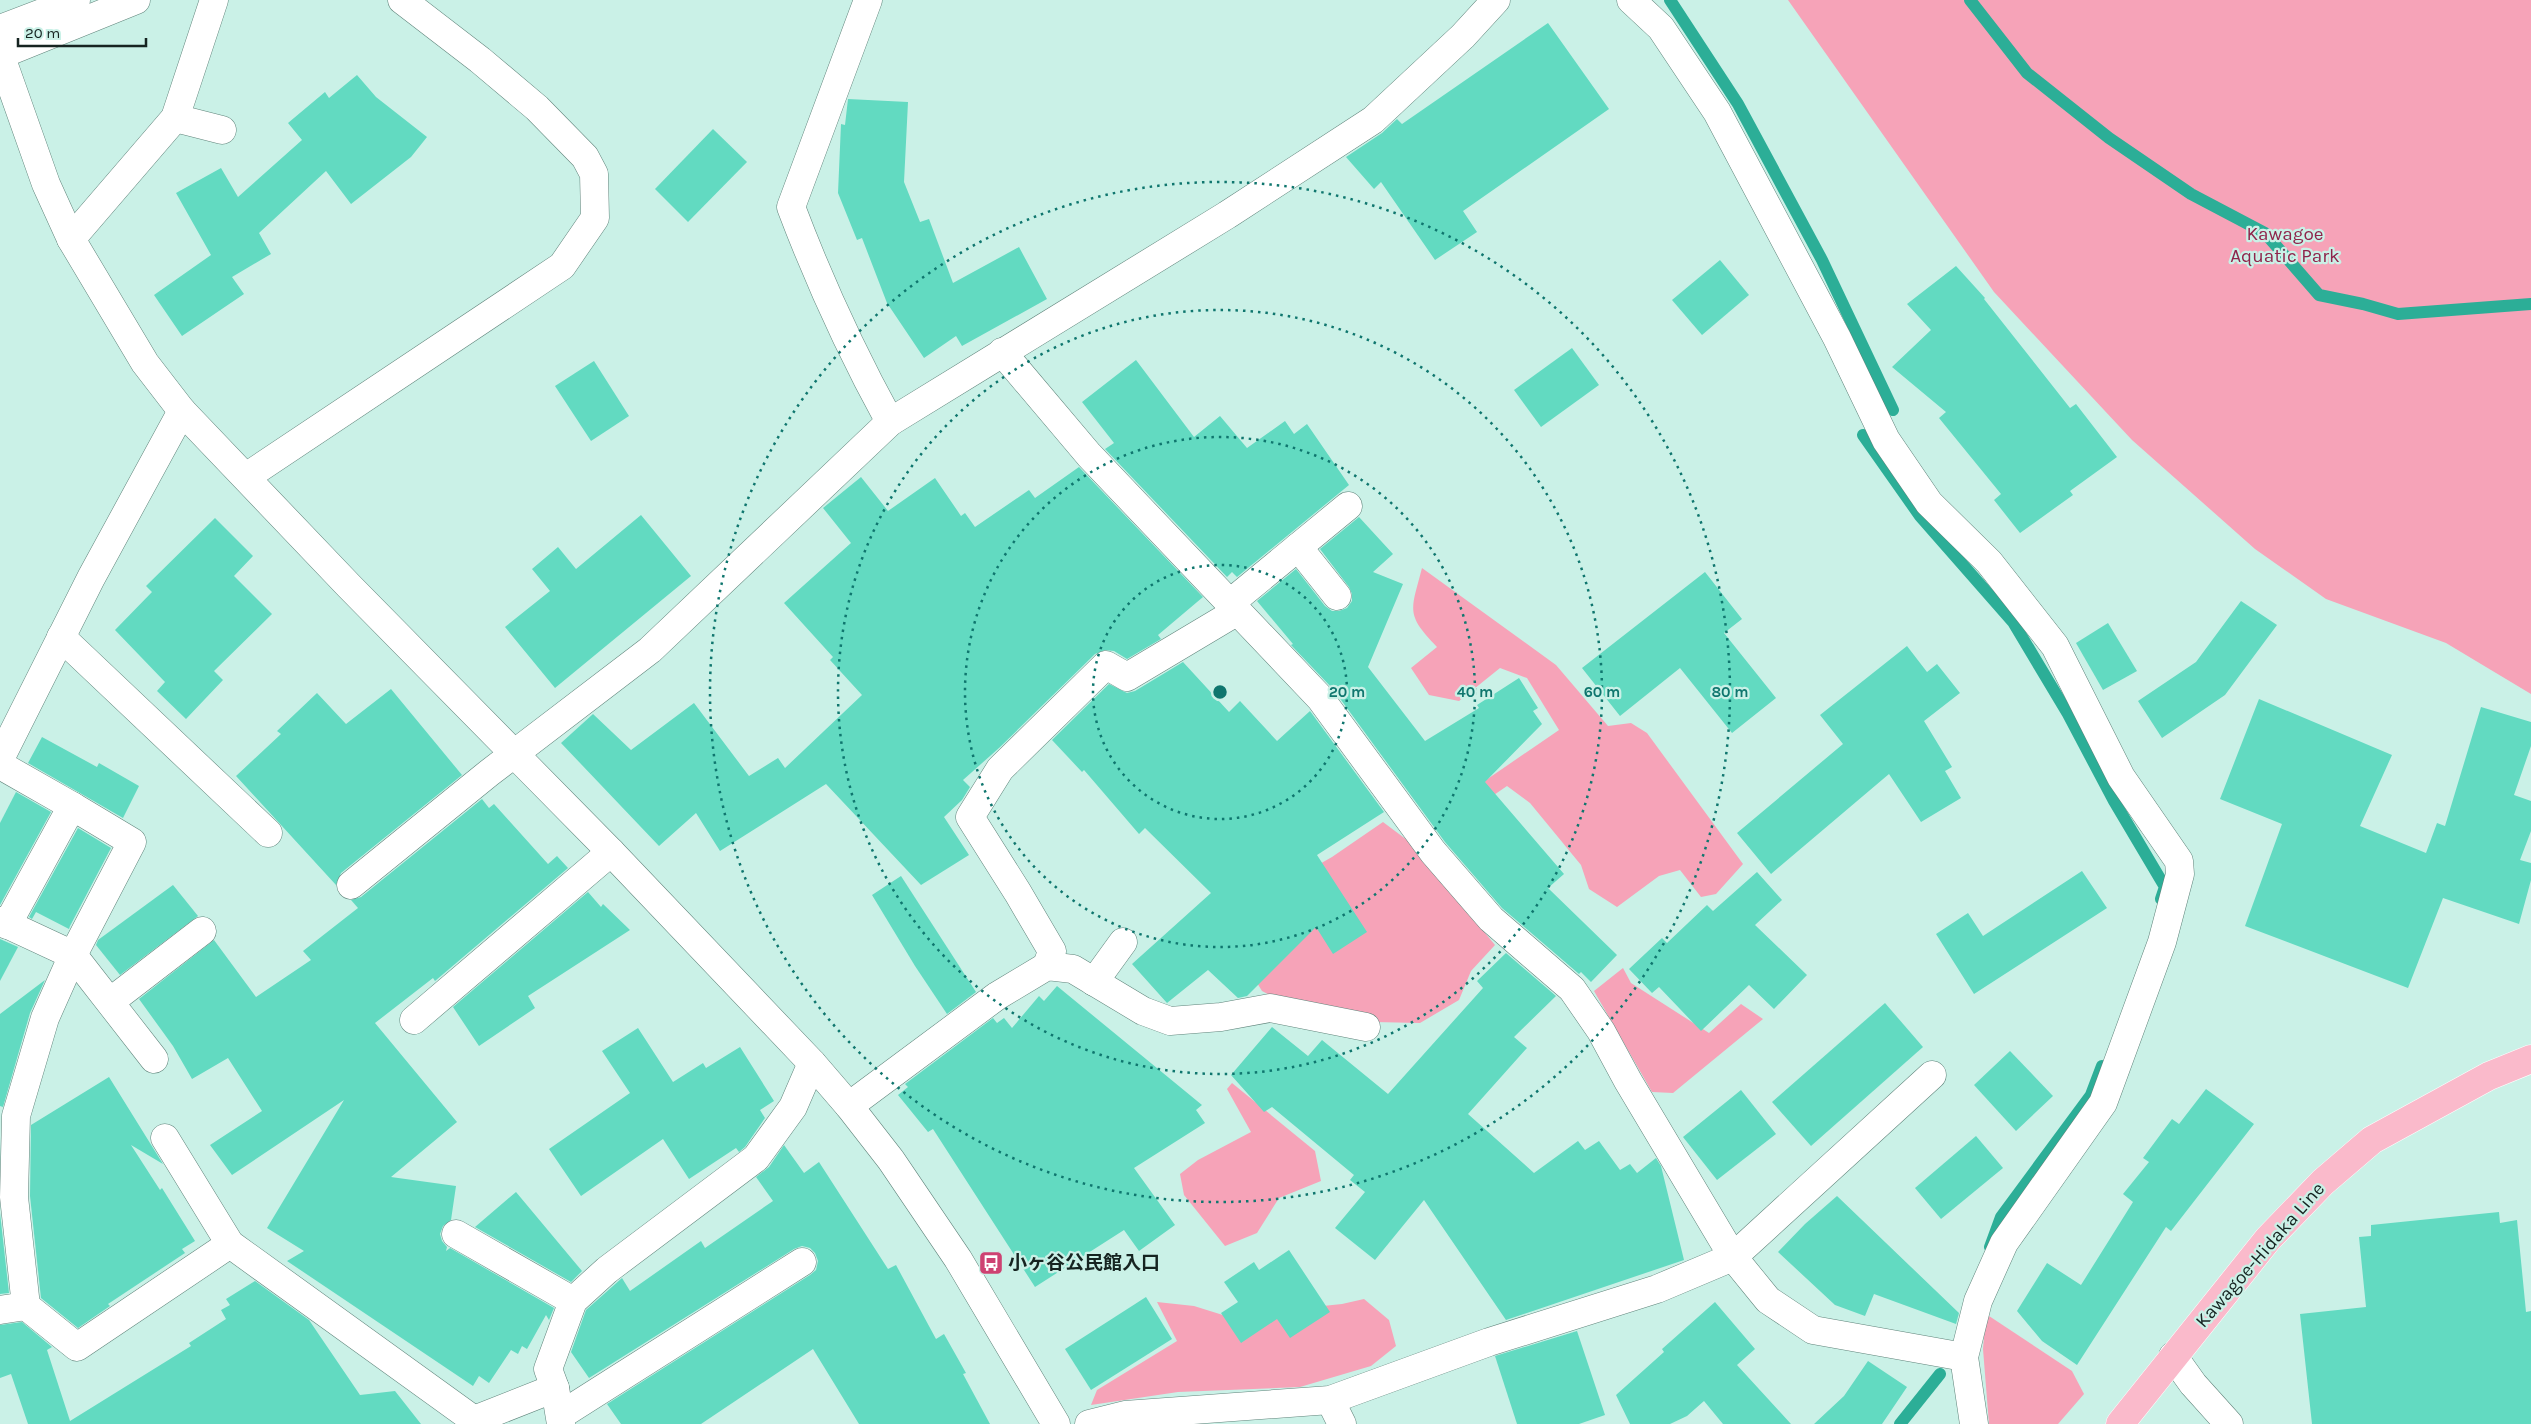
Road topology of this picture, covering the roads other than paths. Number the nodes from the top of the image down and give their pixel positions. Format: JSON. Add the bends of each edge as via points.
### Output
{"nodes":[{"id":1,"x":76,"y":0,"type":"edge"},
{"id":2,"x":136,"y":0,"type":"edge"},
{"id":3,"x":214,"y":0,"type":"edge"},
{"id":4,"x":402,"y":0,"type":"edge"},
{"id":5,"x":868,"y":0,"type":"edge"},
{"id":6,"x":1496,"y":0,"type":"edge"},
{"id":7,"x":1631,"y":0,"type":"edge"},
{"id":8,"x":0,"y":29,"type":"edge"},
{"id":9,"x":0,"y":54,"type":"edge"},
{"id":10,"x":175,"y":118,"type":"junction"},
{"id":11,"x":222,"y":130,"type":"dead end"},
{"id":12,"x":71,"y":239,"type":"junction"},
{"id":13,"x":1002,"y":352,"type":"junction"},
{"id":14,"x":182,"y":411,"type":"junction"},
{"id":15,"x":890,"y":422,"type":"junction"},
{"id":16,"x":246,"y":477,"type":"junction"},
{"id":17,"x":1348,"y":506,"type":"dead end"},
{"id":18,"x":1298,"y":547,"type":"junction"},
{"id":19,"x":1337,"y":596,"type":"dead end"},
{"id":20,"x":1233,"y":608,"type":"junction"},
{"id":21,"x":61,"y":638,"type":"junction"},
{"id":22,"x":514,"y":753,"type":"junction"},
{"id":23,"x":1,"y":756,"type":"edge"},
{"id":24,"x":72,"y":806,"type":"junction"},
{"id":25,"x":268,"y":833,"type":"dead end"},
{"id":26,"x":611,"y":852,"type":"junction"},
{"id":27,"x":351,"y":885,"type":"dead end"},
{"id":28,"x":4,"y":923,"type":"edge"},
{"id":29,"x":202,"y":931,"type":"dead end"},
{"id":30,"x":1123,"y":942,"type":"dead end"},
{"id":31,"x":73,"y":955,"type":"junction"},
{"id":32,"x":1047,"y":966,"type":"junction"},
{"id":33,"x":1094,"y":982,"type":"junction"},
{"id":34,"x":111,"y":1002,"type":"junction"},
{"id":35,"x":414,"y":1020,"type":"dead end"},
{"id":36,"x":1366,"y":1027,"type":"dead end"},
{"id":37,"x":154,"y":1059,"type":"dead end"},
{"id":38,"x":2531,"y":1059,"type":"edge"},
{"id":39,"x":812,"y":1063,"type":"junction"},
{"id":40,"x":1932,"y":1075,"type":"dead end"},
{"id":41,"x":849,"y":1106,"type":"junction"},
{"id":42,"x":165,"y":1138,"type":"dead end"},
{"id":43,"x":456,"y":1234,"type":"dead end"},
{"id":44,"x":230,"y":1244,"type":"junction"},
{"id":45,"x":1733,"y":1257,"type":"junction"},
{"id":46,"x":802,"y":1262,"type":"dead end"},
{"id":47,"x":573,"y":1301,"type":"junction"},
{"id":48,"x":13,"y":1308,"type":"edge"},
{"id":49,"x":2173,"y":1356,"type":"junction"},
{"id":50,"x":1964,"y":1358,"type":"junction"},
{"id":51,"x":555,"y":1388,"type":"junction"},
{"id":52,"x":1330,"y":1400,"type":"junction"},
{"id":53,"x":561,"y":1420,"type":"edge"},
{"id":54,"x":473,"y":1422,"type":"edge"},
{"id":55,"x":1056,"y":1424,"type":"edge"},
{"id":56,"x":1089,"y":1424,"type":"edge"},
{"id":57,"x":1342,"y":1424,"type":"edge"},
{"id":58,"x":1974,"y":1424,"type":"edge"},
{"id":59,"x":2120,"y":1424,"type":"edge"},
{"id":60,"x":2229,"y":1424,"type":"edge"}],
"edges":[{"from":1,"to":8,"type":"street"},
{"from":2,"to":9,"type":"street"},
{"from":3,"to":10,"type":"street"},
{"from":4,"to":16,"type":"street","via":[[523,96],[585,157],[594,174],[595,218],[562,266]]},
{"from":5,"to":15,"type":"street","via":[[791,207],[817,275]]},
{"from":6,"to":13,"type":"street","via":[[1463,36],[1373,120],[1227,215]]},
{"from":7,"to":50,"type":"street","via":[[1661,28],[1717,112],[1837,338],[1886,440],[1929,503],[1989,562],[2055,646],[2121,777],[2179,861],[2180,874],[2162,942],[2103,1103],[2004,1242],[1978,1301]]},
{"from":9,"to":12,"type":"street","via":[[46,184]]},
{"from":10,"to":11,"type":"street"},
{"from":10,"to":12,"type":"street"},
{"from":12,"to":14,"type":"street","via":[[145,363]]},
{"from":13,"to":15,"type":"street"},
{"from":13,"to":20,"type":"street","via":[[1089,455]]},
{"from":14,"to":16,"type":"street"},
{"from":14,"to":21,"type":"street"},
{"from":15,"to":22,"type":"street","via":[[650,650]]},
{"from":16,"to":22,"type":"street"},
{"from":17,"to":18,"type":"street"},
{"from":18,"to":19,"type":"street"},
{"from":18,"to":20,"type":"street"},
{"from":20,"to":32,"type":"street","via":[[1127,677],[1106,665],[1000,769],[970,816],[1052,951]]},
{"from":20,"to":45,"type":"street","via":[[1320,698],[1432,852],[1491,919],[1572,989],[1601,1031]]},
{"from":21,"to":23,"type":"street"},
{"from":21,"to":25,"type":"street"},
{"from":22,"to":26,"type":"street"},
{"from":22,"to":27,"type":"street"},
{"from":23,"to":24,"type":"street"},
{"from":24,"to":28,"type":"street"},
{"from":24,"to":31,"type":"street","via":[[132,842]]},
{"from":26,"to":35,"type":"street"},
{"from":26,"to":39,"type":"street"},
{"from":28,"to":31,"type":"street"},
{"from":29,"to":34,"type":"street"},
{"from":30,"to":33,"type":"street"},
{"from":31,"to":34,"type":"street"},
{"from":31,"to":48,"type":"street","via":[[45,1018],[16,1116]]},
{"from":32,"to":33,"type":"street","via":[[1073,969]]},
{"from":32,"to":41,"type":"street","via":[[998,996]]},
{"from":33,"to":36,"type":"street","via":[[1143,1011],[1170,1021],[1221,1017],[1270,1008]]},
{"from":34,"to":37,"type":"street"},
{"from":38,"to":49,"type":"main road","name":"Kawagoe-Hidaka Line","via":[[2488,1076],[2372,1140],[2323,1182],[2268,1239]]},
{"from":39,"to":41,"type":"street"},
{"from":39,"to":47,"type":"street","via":[[793,1107],[756,1158],[607,1270]]},
{"from":40,"to":45,"type":"street"},
{"from":41,"to":55,"type":"street","via":[[891,1160],[958,1259]]},
{"from":42,"to":44,"type":"street"},
{"from":43,"to":47,"type":"street"},
{"from":44,"to":48,"type":"street","via":[[77,1347]]},
{"from":44,"to":54,"type":"street"},
{"from":45,"to":50,"type":"street","via":[[1768,1300],[1813,1330]]},
{"from":45,"to":52,"type":"street","via":[[1657,1289],[1490,1342]]},
{"from":46,"to":53,"type":"street"},
{"from":47,"to":51,"type":"street","via":[[548,1369]]},
{"from":49,"to":59,"type":"main road","name":"Kawagoe-Hidaka Line"},
{"from":49,"to":60,"type":"street"},
{"from":50,"to":58,"type":"street"},
{"from":51,"to":53,"type":"street"},
{"from":51,"to":54,"type":"street"},
{"from":52,"to":56,"type":"street","via":[[1125,1415]]},
{"from":52,"to":57,"type":"street"}]}
